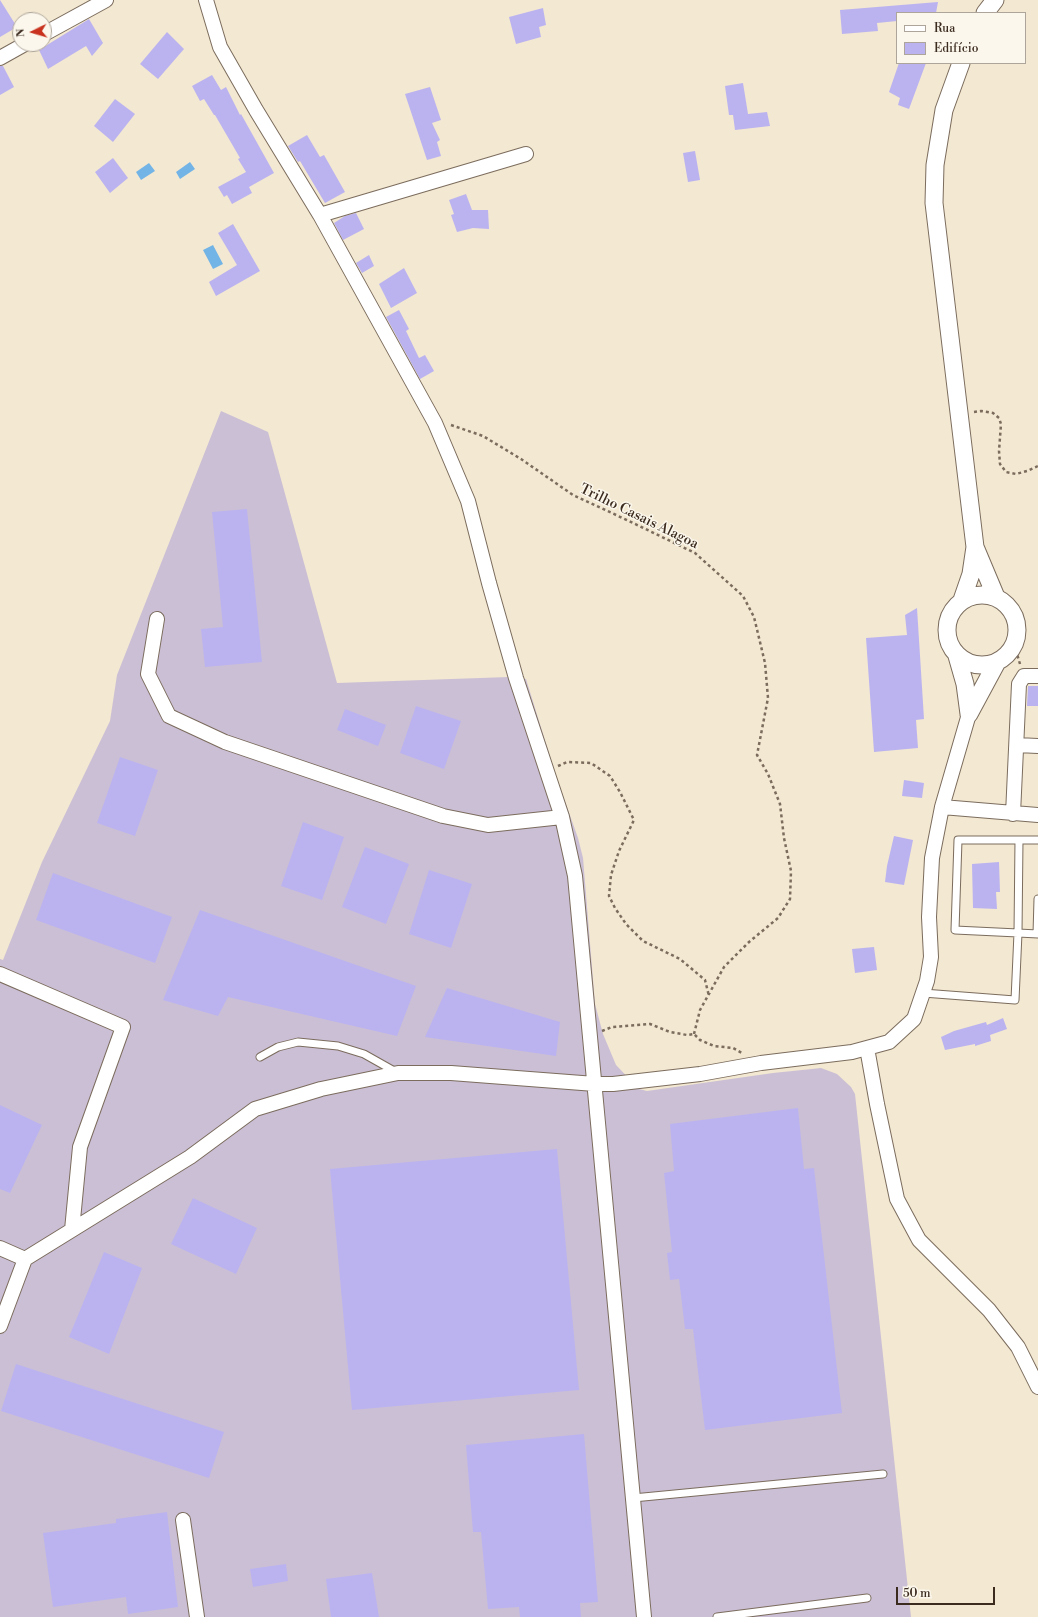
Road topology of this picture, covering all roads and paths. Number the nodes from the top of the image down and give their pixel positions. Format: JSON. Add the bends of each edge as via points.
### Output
{"nodes":[{"id":1,"x":106,"y":0,"type":"edge"},
{"id":2,"x":206,"y":0,"type":"edge"},
{"id":3,"x":994,"y":0,"type":"edge"},
{"id":4,"x":986,"y":12,"type":"edge"},
{"id":5,"x":52,"y":30,"type":"edge"},
{"id":6,"x":12,"y":52,"type":"edge"},
{"id":7,"x":0,"y":58,"type":"edge"},
{"id":8,"x":961,"y":64,"type":"edge"},
{"id":9,"x":526,"y":154,"type":"dead end"},
{"id":10,"x":320,"y":216,"type":"junction"},
{"id":11,"x":959,"y":414,"type":"junction"},
{"id":12,"x":432,"y":418,"type":"junction"},
{"id":13,"x":1038,"y":466,"type":"edge"},
{"id":14,"x":976,"y":547,"type":"junction"},
{"id":15,"x":996,"y":597,"type":"junction"},
{"id":16,"x":962,"y":600,"type":"junction"},
{"id":17,"x":157,"y":619,"type":"dead end"},
{"id":18,"x":1014,"y":644,"type":"junction"},
{"id":19,"x":957,"y":656,"type":"junction"},
{"id":20,"x":997,"y":662,"type":"junction"},
{"id":21,"x":1031,"y":676,"type":"edge"},
{"id":22,"x":969,"y":714,"type":"junction"},
{"id":23,"x":1017,"y":745,"type":"junction"},
{"id":24,"x":1038,"y":746,"type":"edge"},
{"id":25,"x":546,"y":771,"type":"junction"},
{"id":26,"x":942,"y":807,"type":"junction"},
{"id":27,"x":1013,"y":814,"type":"junction"},
{"id":28,"x":1038,"y":815,"type":"edge"},
{"id":29,"x":562,"y":818,"type":"junction"},
{"id":30,"x":1020,"y":840,"type":"junction"},
{"id":31,"x":1038,"y":840,"type":"edge"},
{"id":32,"x":1038,"y":899,"type":"edge"},
{"id":33,"x":1018,"y":933,"type":"junction"},
{"id":34,"x":1037,"y":934,"type":"edge"},
{"id":35,"x":0,"y":974,"type":"edge"},
{"id":36,"x":923,"y":993,"type":"junction"},
{"id":37,"x":709,"y":996,"type":"junction"},
{"id":38,"x":694,"y":1034,"type":"junction"},
{"id":39,"x":867,"y":1048,"type":"junction"},
{"id":40,"x":591,"y":1050,"type":"junction"},
{"id":41,"x":260,"y":1057,"type":"dead end"},
{"id":42,"x":761,"y":1063,"type":"junction"},
{"id":43,"x":398,"y":1073,"type":"junction"},
{"id":44,"x":595,"y":1084,"type":"junction"},
{"id":45,"x":72,"y":1230,"type":"junction"},
{"id":46,"x":0,"y":1248,"type":"edge"},
{"id":47,"x":25,"y":1259,"type":"junction"},
{"id":48,"x":0,"y":1326,"type":"edge"},
{"id":49,"x":1038,"y":1387,"type":"edge"},
{"id":50,"x":883,"y":1474,"type":"dead end"},
{"id":51,"x":633,"y":1498,"type":"junction"},
{"id":52,"x":183,"y":1520,"type":"dead end"},
{"id":53,"x":867,"y":1598,"type":"dead end"},
{"id":54,"x":197,"y":1617,"type":"edge"},
{"id":55,"x":644,"y":1617,"type":"edge"},
{"id":56,"x":717,"y":1617,"type":"edge"}],
"edges":[{"from":1,"to":5,"type":"street"},
{"from":2,"to":10,"type":"street","via":[[220,47]]},
{"from":3,"to":4,"type":"street"},
{"from":6,"to":7,"type":"street"},
{"from":8,"to":11,"type":"street","via":[[944,110],[935,165],[934,202]]},
{"from":9,"to":10,"type":"street"},
{"from":10,"to":12,"type":"street"},
{"from":11,"to":13,"type":"path","via":[[981,411],[993,413],[999,418],[1000,464],[1006,472],[1016,474]]},
{"from":11,"to":14,"type":"street"},
{"from":12,"to":25,"type":"street","via":[[468,501],[516,678]]},
{"from":12,"to":37,"type":"path","name":"Trilho Casais Alagoa","via":[[482,436],[573,495],[695,553],[742,596],[754,617],[765,663],[768,698],[757,755],[780,804],[791,871],[790,899],[778,918],[724,967]]},
{"from":14,"to":15,"type":"street"},
{"from":14,"to":16,"type":"street","via":[[971,574]]},
{"from":15,"to":16,"type":"street","via":[[979,594]]},
{"from":15,"to":18,"type":"street","via":[[1008,605],[1015,617],[1017,631]]},
{"from":16,"to":19,"type":"street","via":[[947,620],[946,633],[950,646]]},
{"from":17,"to":29,"type":"street","via":[[148,674],[169,716],[225,742],[443,816],[488,825]]},
{"from":18,"to":20,"type":"street"},
{"from":18,"to":21,"type":"path"},
{"from":19,"to":20,"type":"street","via":[[964,661],[981,665]]},
{"from":19,"to":22,"type":"street","via":[[965,684]]},
{"from":20,"to":22,"type":"street"},
{"from":21,"to":23,"type":"street","via":[[1019,684]]},
{"from":22,"to":26,"type":"street"},
{"from":23,"to":24,"type":"street"},
{"from":23,"to":27,"type":"street"},
{"from":25,"to":29,"type":"street"},
{"from":25,"to":37,"type":"path","via":[[567,762],[591,763],[610,776],[634,820],[611,875],[609,896],[626,924],[643,941],[680,959],[705,980]]},
{"from":26,"to":27,"type":"street"},
{"from":26,"to":36,"type":"street","via":[[932,858],[929,917],[931,957]]},
{"from":27,"to":28,"type":"street"},
{"from":29,"to":40,"type":"street","via":[[575,876]]},
{"from":30,"to":31,"type":"lane"},
{"from":30,"to":33,"type":"lane"},
{"from":30,"to":33,"type":"lane","via":[[958,840],[955,930]]},
{"from":32,"to":34,"type":"lane"},
{"from":33,"to":34,"type":"lane"},
{"from":33,"to":36,"type":"lane","via":[[1015,1000]]},
{"from":35,"to":45,"type":"street","via":[[123,1027],[80,1146]]},
{"from":36,"to":39,"type":"street","via":[[914,1019],[889,1042]]},
{"from":37,"to":38,"type":"path","name":"Trilho Casais Alagoa","via":[[700,1010]]},
{"from":38,"to":40,"type":"path","via":[[670,1032],[650,1024],[612,1027],[598,1033]]},
{"from":38,"to":42,"type":"path","via":[[700,1040],[714,1046],[733,1048]]},
{"from":39,"to":42,"type":"street"},
{"from":39,"to":49,"type":"street","via":[[897,1199],[919,1240],[989,1310],[1018,1347]]},
{"from":40,"to":44,"type":"street"},
{"from":41,"to":43,"type":"lane","via":[[278,1047],[298,1042],[338,1046],[364,1054]]},
{"from":42,"to":44,"type":"street","via":[[700,1074]]},
{"from":43,"to":44,"type":"street","via":[[451,1073]]},
{"from":43,"to":45,"type":"street","via":[[321,1089],[255,1109],[190,1158]]},
{"from":44,"to":51,"type":"street"},
{"from":45,"to":47,"type":"street"},
{"from":46,"to":47,"type":"street"},
{"from":47,"to":48,"type":"street"},
{"from":50,"to":51,"type":"lane"},
{"from":51,"to":55,"type":"street"},
{"from":52,"to":54,"type":"street"},
{"from":53,"to":56,"type":"lane"}]}
